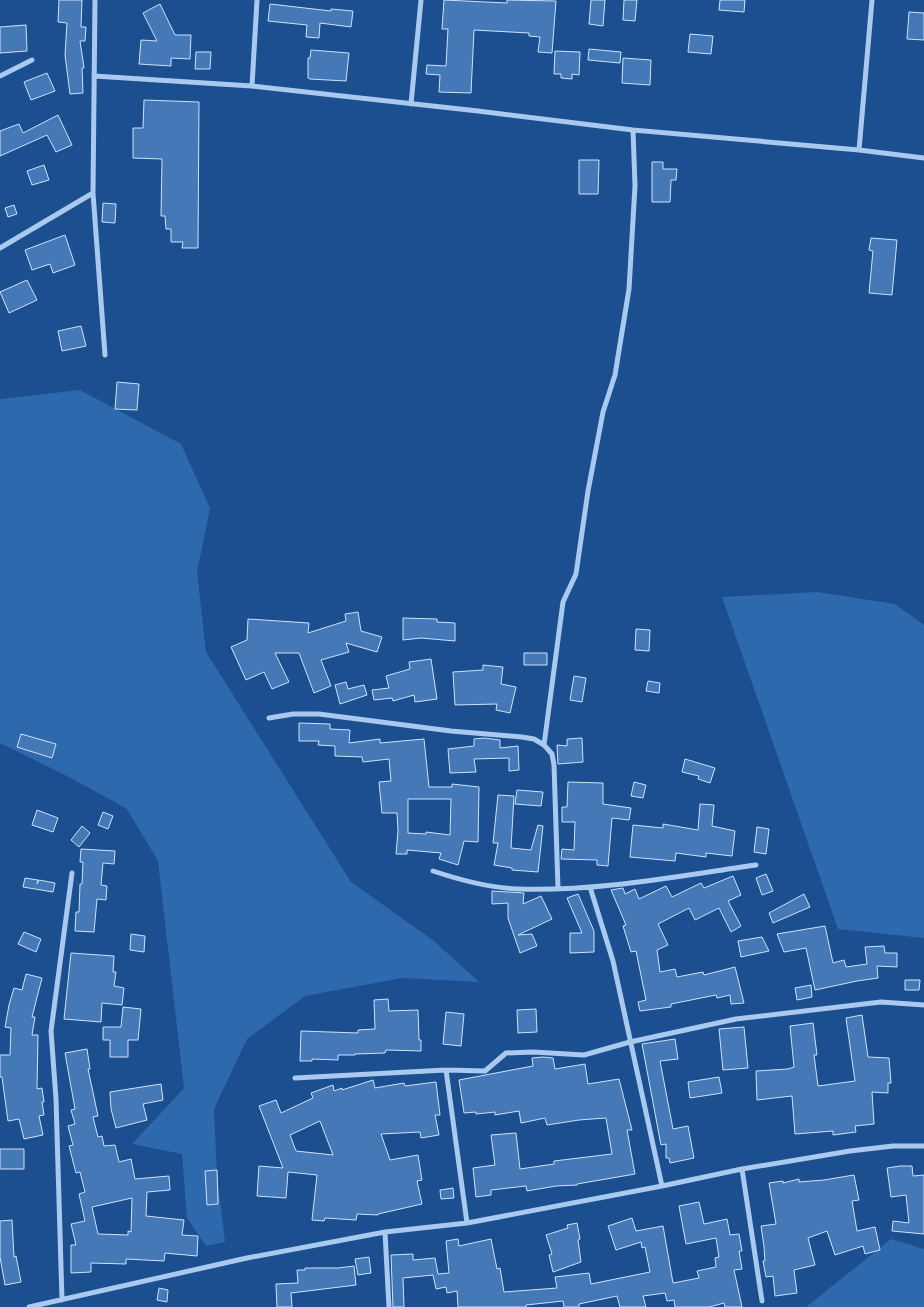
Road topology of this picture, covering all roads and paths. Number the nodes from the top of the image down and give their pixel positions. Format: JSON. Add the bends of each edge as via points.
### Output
{"nodes":[{"id":1,"x":95,"y":0,"type":"edge"},
{"id":2,"x":257,"y":0,"type":"edge"},
{"id":3,"x":421,"y":0,"type":"edge"},
{"id":4,"x":872,"y":0,"type":"edge"},
{"id":5,"x":32,"y":60,"type":"dead end"},
{"id":6,"x":0,"y":76,"type":"edge"},
{"id":7,"x":94,"y":76,"type":"junction"},
{"id":8,"x":252,"y":86,"type":"junction"},
{"id":9,"x":411,"y":104,"type":"junction"},
{"id":10,"x":634,"y":130,"type":"junction"},
{"id":11,"x":859,"y":150,"type":"junction"},
{"id":12,"x":924,"y":158,"type":"edge"},
{"id":13,"x":93,"y":193,"type":"junction"},
{"id":14,"x":0,"y":248,"type":"edge"},
{"id":15,"x":104,"y":354,"type":"dead end"},
{"id":16,"x":268,"y":718,"type":"dead end"},
{"id":17,"x":544,"y":745,"type":"junction"},
{"id":18,"x":756,"y":865,"type":"dead end"},
{"id":19,"x":433,"y":871,"type":"dead end"},
{"id":20,"x":72,"y":873,"type":"dead end"},
{"id":21,"x":590,"y":887,"type":"junction"},
{"id":22,"x":558,"y":888,"type":"junction"},
{"id":23,"x":924,"y":1005,"type":"edge"},
{"id":24,"x":630,"y":1042,"type":"junction"},
{"id":25,"x":446,"y":1070,"type":"junction"},
{"id":26,"x":295,"y":1078,"type":"dead end"},
{"id":27,"x":924,"y":1146,"type":"edge"},
{"id":28,"x":742,"y":1169,"type":"junction"},
{"id":29,"x":662,"y":1186,"type":"junction"},
{"id":30,"x":467,"y":1223,"type":"junction"},
{"id":31,"x":385,"y":1232,"type":"junction"},
{"id":32,"x":62,"y":1300,"type":"junction"},
{"id":33,"x":762,"y":1301,"type":"dead end"},
{"id":34,"x":28,"y":1307,"type":"edge"},
{"id":35,"x":389,"y":1307,"type":"edge"}],
"edges":[{"from":1,"to":7,"type":"street"},
{"from":2,"to":8,"type":"street"},
{"from":3,"to":9,"type":"street"},
{"from":4,"to":11,"type":"street"},
{"from":5,"to":6,"type":"street"},
{"from":7,"to":8,"type":"street"},
{"from":7,"to":13,"type":"street"},
{"from":8,"to":9,"type":"street"},
{"from":9,"to":10,"type":"street"},
{"from":10,"to":11,"type":"street"},
{"from":10,"to":17,"type":"street","via":[[635,186],[629,289],[615,375],[603,412],[588,491],[576,574],[563,602]]},
{"from":11,"to":12,"type":"street"},
{"from":13,"to":14,"type":"street"},
{"from":13,"to":15,"type":"street"},
{"from":16,"to":17,"type":"street","via":[[319,714],[522,737]]},
{"from":17,"to":22,"type":"street","via":[[552,754],[554,765]]},
{"from":18,"to":21,"type":"street"},
{"from":19,"to":22,"type":"street","via":[[487,885],[518,889]]},
{"from":20,"to":32,"type":"street","via":[[51,1031]]},
{"from":21,"to":22,"type":"street"},
{"from":21,"to":24,"type":"street","via":[[613,961]]},
{"from":23,"to":24,"type":"street","via":[[881,1002],[736,1019]]},
{"from":24,"to":25,"type":"street","via":[[584,1055],[506,1053],[485,1071]]},
{"from":24,"to":29,"type":"street"},
{"from":25,"to":26,"type":"street"},
{"from":25,"to":30,"type":"street"},
{"from":27,"to":28,"type":"street","via":[[858,1150]]},
{"from":28,"to":29,"type":"street"},
{"from":28,"to":33,"type":"street"},
{"from":29,"to":30,"type":"street"},
{"from":30,"to":31,"type":"street"},
{"from":31,"to":32,"type":"street","via":[[247,1258]]},
{"from":31,"to":35,"type":"street"},
{"from":32,"to":34,"type":"street"}]}
